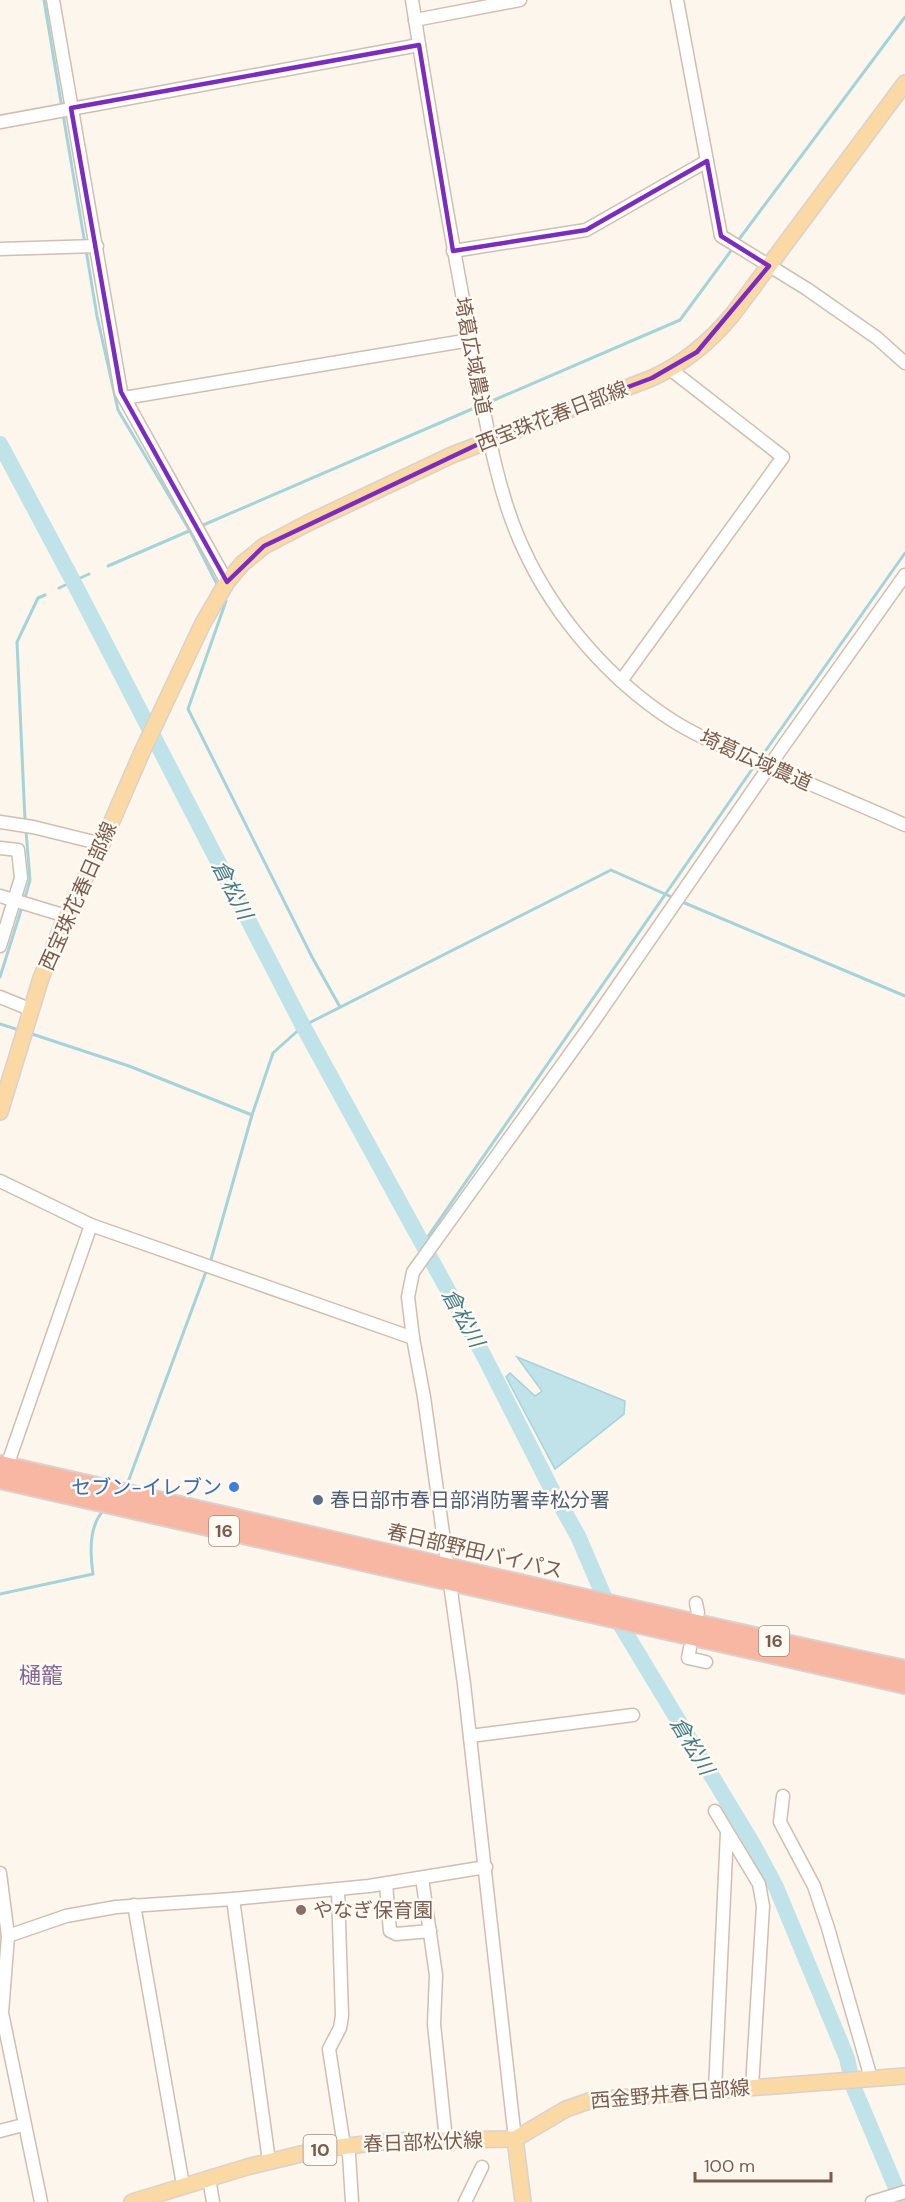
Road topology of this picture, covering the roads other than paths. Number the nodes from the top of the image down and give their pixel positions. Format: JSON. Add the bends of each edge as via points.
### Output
{"nodes":[{"id":1,"x":53,"y":0,"type":"edge"},
{"id":2,"x":412,"y":0,"type":"edge"},
{"id":3,"x":520,"y":0,"type":"edge"},
{"id":4,"x":677,"y":0,"type":"edge"},
{"id":5,"x":415,"y":20,"type":"junction"},
{"id":6,"x":419,"y":45,"type":"junction"},
{"id":7,"x":905,"y":83,"type":"edge"},
{"id":8,"x":71,"y":108,"type":"junction"},
{"id":9,"x":0,"y":122,"type":"edge"},
{"id":10,"x":707,"y":161,"type":"junction"},
{"id":11,"x":89,"y":246,"type":"junction"},
{"id":12,"x":0,"y":249,"type":"edge"},
{"id":13,"x":453,"y":251,"type":"junction"},
{"id":14,"x":769,"y":266,"type":"junction"},
{"id":15,"x":470,"y":339,"type":"junction"},
{"id":16,"x":905,"y":363,"type":"edge"},
{"id":17,"x":670,"y":369,"type":"junction"},
{"id":18,"x":124,"y":398,"type":"junction"},
{"id":19,"x":489,"y":439,"type":"junction"},
{"id":20,"x":905,"y":575,"type":"edge"},
{"id":21,"x":227,"y":582,"type":"junction"},
{"id":22,"x":621,"y":681,"type":"junction"},
{"id":23,"x":770,"y":767,"type":"junction"},
{"id":24,"x":0,"y":822,"type":"edge"},
{"id":25,"x":905,"y":825,"type":"edge"},
{"id":26,"x":102,"y":844,"type":"junction"},
{"id":27,"x":0,"y":848,"type":"edge"},
{"id":28,"x":0,"y":896,"type":"edge"},
{"id":29,"x":14,"y":899,"type":"junction"},
{"id":30,"x":66,"y":916,"type":"junction"},
{"id":31,"x":0,"y":946,"type":"edge"},
{"id":32,"x":0,"y":997,"type":"edge"},
{"id":33,"x":33,"y":1010,"type":"junction"},
{"id":34,"x":0,"y":1111,"type":"edge"},
{"id":35,"x":0,"y":1181,"type":"edge"},
{"id":36,"x":91,"y":1225,"type":"junction"},
{"id":37,"x":413,"y":1338,"type":"junction"},
{"id":38,"x":2,"y":1470,"type":"edge"},
{"id":39,"x":446,"y":1565,"type":"junction"},
{"id":40,"x":449,"y":1582,"type":"junction"},
{"id":41,"x":647,"y":1620,"type":"junction"},
{"id":42,"x":690,"y":1648,"type":"dead end"},
{"id":43,"x":706,"y":1662,"type":"dead end"},
{"id":44,"x":905,"y":1670,"type":"edge"},
{"id":45,"x":905,"y":1685,"type":"edge"},
{"id":46,"x":633,"y":1715,"type":"dead end"},
{"id":47,"x":470,"y":1736,"type":"junction"},
{"id":48,"x":783,"y":1796,"type":"dead end"},
{"id":49,"x":715,"y":1811,"type":"dead end"},
{"id":50,"x":727,"y":1831,"type":"junction"},
{"id":51,"x":486,"y":1867,"type":"junction"},
{"id":52,"x":0,"y":1873,"type":"edge"},
{"id":53,"x":422,"y":1878,"type":"junction"},
{"id":54,"x":386,"y":1884,"type":"junction"},
{"id":55,"x":338,"y":1890,"type":"junction"},
{"id":56,"x":233,"y":1899,"type":"junction"},
{"id":57,"x":134,"y":1905,"type":"junction"},
{"id":58,"x":429,"y":1931,"type":"junction"},
{"id":59,"x":8,"y":1936,"type":"junction"},
{"id":60,"x":1,"y":2014,"type":"edge"},
{"id":61,"x":905,"y":2076,"type":"edge"},
{"id":62,"x":864,"y":2078,"type":"junction"},
{"id":63,"x":752,"y":2087,"type":"junction"},
{"id":64,"x":715,"y":2090,"type":"junction"},
{"id":65,"x":23,"y":2125,"type":"junction"},
{"id":66,"x":0,"y":2131,"type":"edge"},
{"id":67,"x":515,"y":2139,"type":"junction"},
{"id":68,"x":446,"y":2140,"type":"junction"},
{"id":69,"x":344,"y":2146,"type":"junction"},
{"id":70,"x":269,"y":2161,"type":"junction"},
{"id":71,"x":482,"y":2167,"type":"dead end"},
{"id":72,"x":209,"y":2178,"type":"junction"},
{"id":73,"x":183,"y":2185,"type":"junction"},
{"id":74,"x":905,"y":2192,"type":"edge"},
{"id":75,"x":878,"y":2201,"type":"edge"},
{"id":76,"x":41,"y":2202,"type":"edge"},
{"id":77,"x":132,"y":2202,"type":"edge"},
{"id":78,"x":213,"y":2202,"type":"edge"},
{"id":79,"x":352,"y":2202,"type":"edge"},
{"id":80,"x":465,"y":2202,"type":"edge"},
{"id":81,"x":523,"y":2202,"type":"edge"}],
"edges":[{"from":1,"to":8,"type":"street"},
{"from":2,"to":5,"type":"street","name":"埼葛広域農道"},
{"from":3,"to":5,"type":"street"},
{"from":4,"to":10,"type":"street"},
{"from":5,"to":6,"type":"street","name":"埼葛広域農道"},
{"from":6,"to":8,"type":"street"},
{"from":6,"to":13,"type":"street","name":"埼葛広域農道"},
{"from":7,"to":14,"type":"main road","name":"西宝珠花春日部線"},
{"from":8,"to":9,"type":"street"},
{"from":8,"to":11,"type":"street"},
{"from":10,"to":13,"type":"street","via":[[586,230]]},
{"from":10,"to":14,"type":"street","via":[[721,236]]},
{"from":11,"to":12,"type":"street"},
{"from":11,"to":18,"type":"street"},
{"from":13,"to":15,"type":"street","name":"埼葛広域農道"},
{"from":14,"to":16,"type":"street","via":[[877,338]]},
{"from":14,"to":17,"type":"main road","name":"西宝珠花春日部線","via":[[717,333]]},
{"from":15,"to":18,"type":"street"},
{"from":15,"to":19,"type":"street","name":"埼葛広域農道"},
{"from":17,"to":19,"type":"main road","name":"西宝珠花春日部線"},
{"from":17,"to":22,"type":"street","via":[[783,457]]},
{"from":18,"to":21,"type":"street"},
{"from":19,"to":21,"type":"main road","name":"西宝珠花春日部線","via":[[264,546]]},
{"from":19,"to":22,"type":"street","name":"埼葛広域農道","via":[[509,513],[524,550],[558,609]]},
{"from":20,"to":23,"type":"street"},
{"from":21,"to":26,"type":"main road","name":"西宝珠花春日部線","via":[[167,698]]},
{"from":22,"to":23,"type":"street","name":"埼葛広域農道","via":[[670,719]]},
{"from":23,"to":25,"type":"street","name":"埼葛広域農道"},
{"from":23,"to":37,"type":"street","via":[[413,1272],[408,1297]]},
{"from":24,"to":26,"type":"street"},
{"from":26,"to":30,"type":"main road","name":"西宝珠花春日部線"},
{"from":27,"to":29,"type":"street","via":[[18,850],[21,878]]},
{"from":28,"to":29,"type":"street"},
{"from":29,"to":30,"type":"street"},
{"from":29,"to":31,"type":"street"},
{"from":30,"to":33,"type":"main road","name":"西宝珠花春日部線","via":[[41,978]]},
{"from":32,"to":33,"type":"street"},
{"from":33,"to":34,"type":"main road","name":"西宝珠花春日部線"},
{"from":35,"to":36,"type":"street"},
{"from":36,"to":37,"type":"street"},
{"from":36,"to":38,"type":"street"},
{"from":37,"to":39,"type":"street"},
{"from":38,"to":39,"type":"highway","name":"春日部野田バイパス","number":"16"},
{"from":38,"to":40,"type":"highway","name":"春日部野田バイパス","number":"16"},
{"from":39,"to":40,"type":"street"},
{"from":39,"to":41,"type":"highway","name":"春日部野田バイパス","number":"16","via":[[577,1596]]},
{"from":40,"to":41,"type":"highway","name":"春日部野田バイパス","number":"16","via":[[585,1613]]},
{"from":40,"to":47,"type":"street"},
{"from":41,"to":44,"type":"highway","name":"春日部野田バイパス","number":"16"},
{"from":41,"to":45,"type":"highway","name":"春日部野田バイパス","number":"16"},
{"from":42,"to":43,"type":"street","via":[[688,1658]]},
{"from":46,"to":47,"type":"street"},
{"from":47,"to":51,"type":"street"},
{"from":48,"to":62,"type":"street","via":[[780,1822],[814,1886],[828,1928]]},
{"from":49,"to":50,"type":"street"},
{"from":50,"to":63,"type":"street","via":[[759,1884],[763,1905]]},
{"from":50,"to":64,"type":"street"},
{"from":51,"to":53,"type":"street"},
{"from":51,"to":67,"type":"street"},
{"from":52,"to":59,"type":"street"},
{"from":53,"to":54,"type":"street"},
{"from":53,"to":58,"type":"street"},
{"from":54,"to":55,"type":"street"},
{"from":54,"to":58,"type":"street","via":[[390,1931]]},
{"from":55,"to":56,"type":"street"},
{"from":55,"to":69,"type":"street","via":[[342,2016],[329,2049]]},
{"from":56,"to":57,"type":"street"},
{"from":56,"to":70,"type":"street"},
{"from":57,"to":59,"type":"street","via":[[84,1912]]},
{"from":57,"to":73,"type":"street"},
{"from":58,"to":68,"type":"street","via":[[436,1975],[434,2024]]},
{"from":59,"to":60,"type":"street"},
{"from":60,"to":65,"type":"street"},
{"from":61,"to":62,"type":"main road"},
{"from":62,"to":63,"type":"main road","name":"西金野井春日部線"},
{"from":63,"to":64,"type":"main road","name":"西金野井春日部線"},
{"from":64,"to":67,"type":"main road","name":"西金野井春日部線","via":[[585,2102]]},
{"from":65,"to":66,"type":"street"},
{"from":65,"to":76,"type":"street"},
{"from":67,"to":68,"type":"main road","name":"春日部松伏線","number":"10"},
{"from":67,"to":81,"type":"main road"},
{"from":68,"to":69,"type":"main road","name":"春日部松伏線","number":"10"},
{"from":69,"to":70,"type":"main road","name":"春日部松伏線","number":"10"},
{"from":69,"to":79,"type":"street","via":[[350,2154]]},
{"from":70,"to":72,"type":"main road","name":"春日部松伏線","number":"10"},
{"from":71,"to":80,"type":"street"},
{"from":72,"to":73,"type":"main road","name":"春日部松伏線","number":"10"},
{"from":72,"to":78,"type":"street"},
{"from":73,"to":77,"type":"main road","name":"春日部松伏線","number":"10"},
{"from":74,"to":75,"type":"street"}]}
